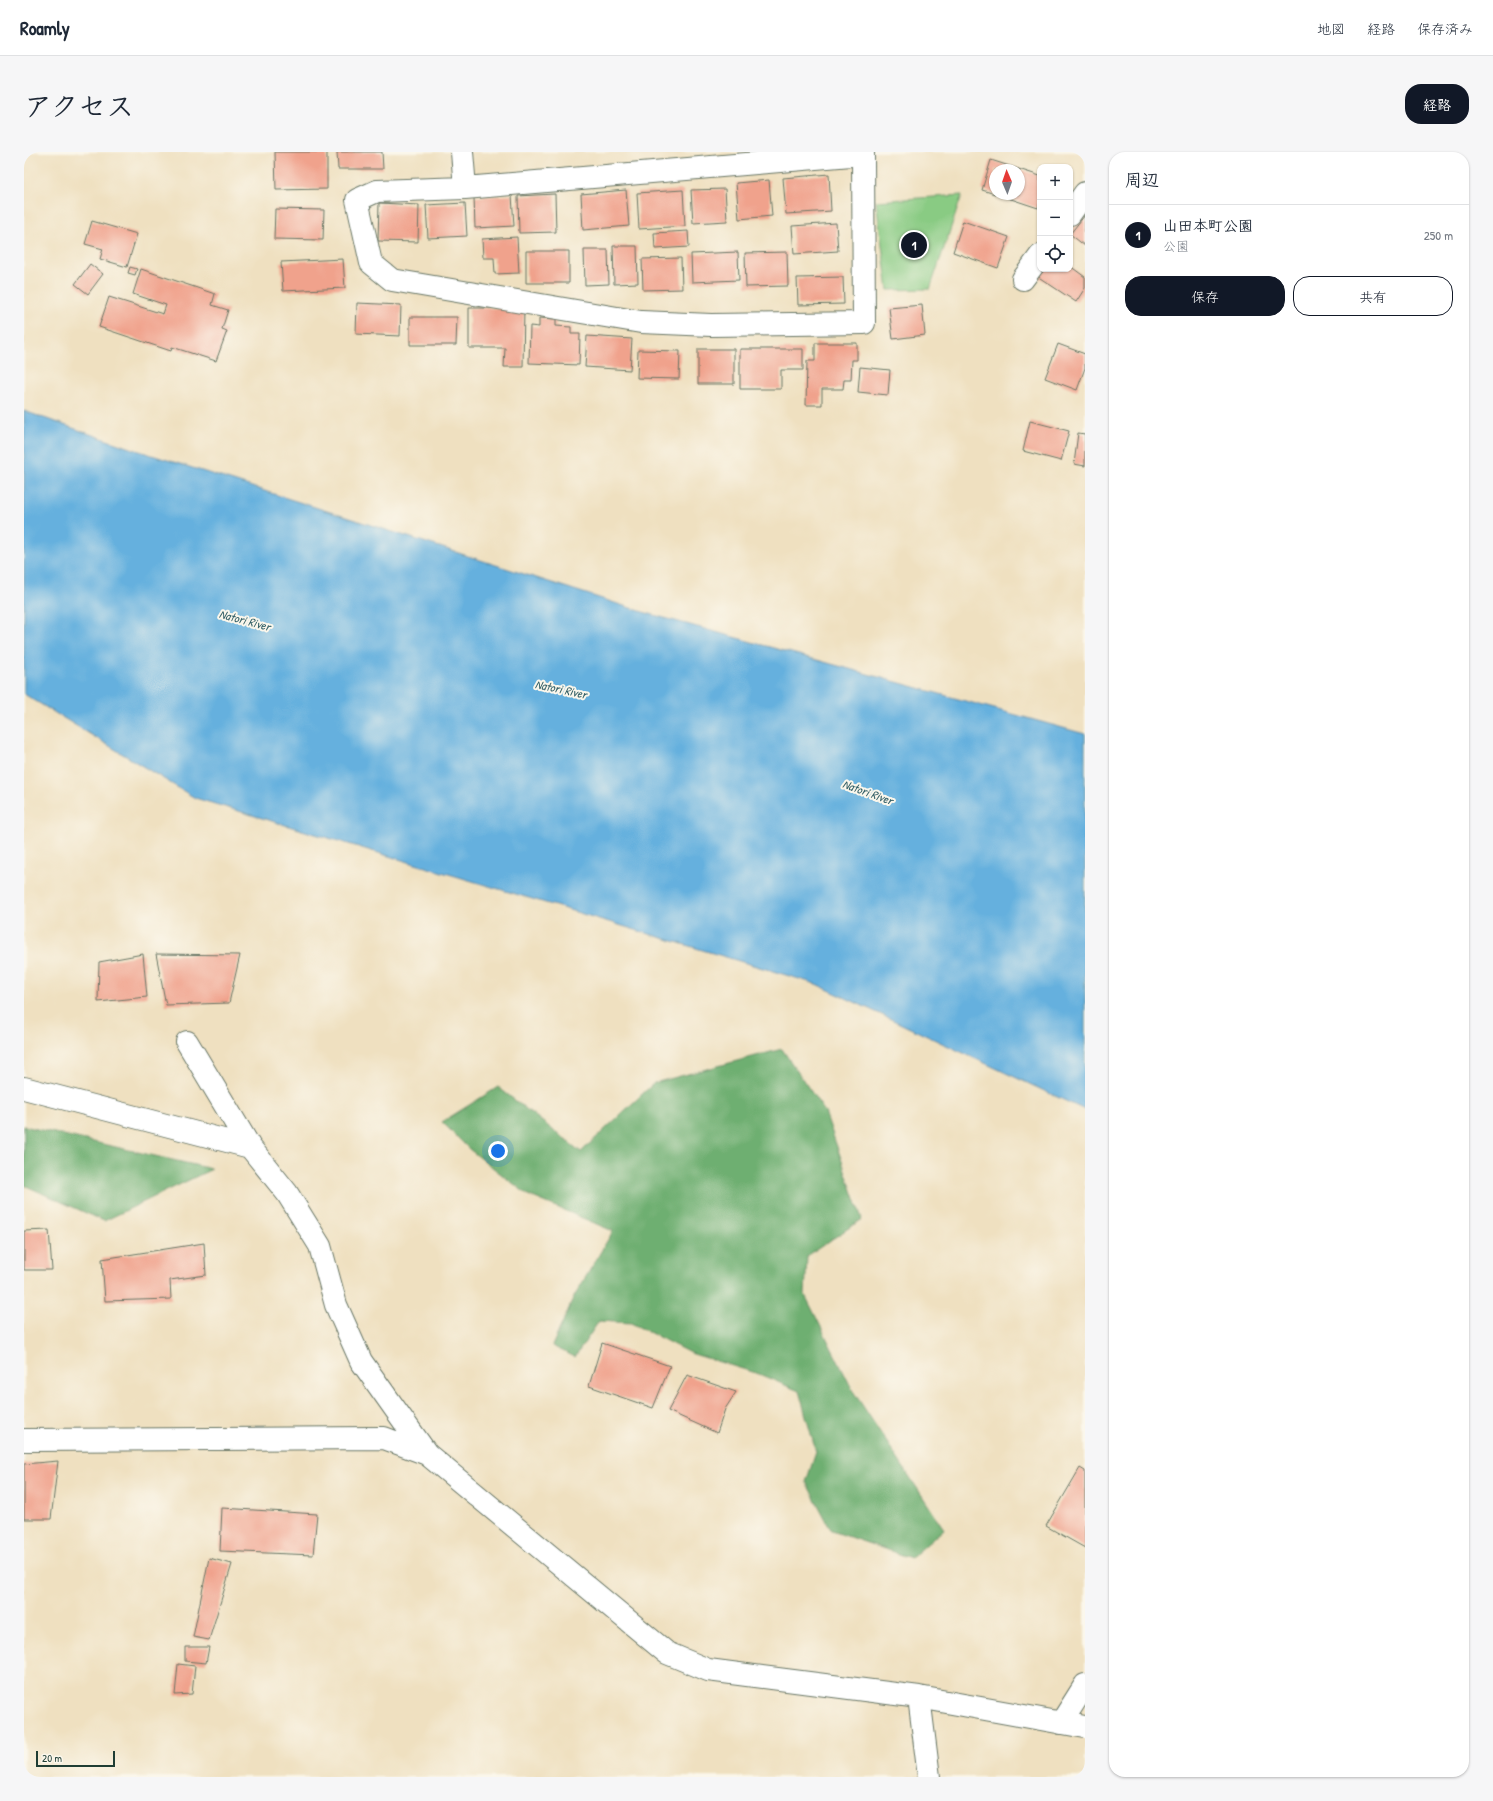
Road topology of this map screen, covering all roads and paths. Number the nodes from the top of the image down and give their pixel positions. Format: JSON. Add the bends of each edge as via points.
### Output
{"nodes":[{"id":1,"x":462,"y":152,"type":"edge"},
{"id":2,"x":863,"y":153,"type":"edge"},
{"id":3,"x":465,"y":188,"type":"junction"},
{"id":4,"x":1085,"y":193,"type":"edge"},
{"id":5,"x":1073,"y":210,"type":"edge"},
{"id":6,"x":1037,"y":260,"type":"edge"},
{"id":7,"x":1023,"y":279,"type":"dead end"},
{"id":8,"x":187,"y":1042,"type":"dead end"},
{"id":9,"x":24,"y":1088,"type":"edge"},
{"id":10,"x":250,"y":1147,"type":"junction"},
{"id":11,"x":24,"y":1440,"type":"edge"},
{"id":12,"x":427,"y":1454,"type":"junction"},
{"id":13,"x":1085,"y":1685,"type":"edge"},
{"id":14,"x":919,"y":1698,"type":"junction"},
{"id":15,"x":1061,"y":1723,"type":"junction"},
{"id":16,"x":1085,"y":1727,"type":"edge"},
{"id":17,"x":929,"y":1777,"type":"edge"}],
"edges":[{"from":1,"to":3,"type":"street"},
{"from":2,"to":3,"type":"street"},
{"from":2,"to":3,"type":"street","via":[[864,323],[711,325],[642,322],[392,280],[371,263],[358,200],[377,191]]},
{"from":4,"to":5,"type":"street"},
{"from":6,"to":7,"type":"street"},
{"from":8,"to":10,"type":"street"},
{"from":9,"to":10,"type":"street"},
{"from":10,"to":12,"type":"street","via":[[287,1193],[320,1246],[336,1305],[361,1361]]},
{"from":11,"to":12,"type":"street","via":[[384,1438]]},
{"from":12,"to":14,"type":"street","via":[[668,1653],[708,1670]]},
{"from":13,"to":15,"type":"street"},
{"from":14,"to":15,"type":"street"},
{"from":14,"to":17,"type":"street"},
{"from":15,"to":16,"type":"street"}]}
